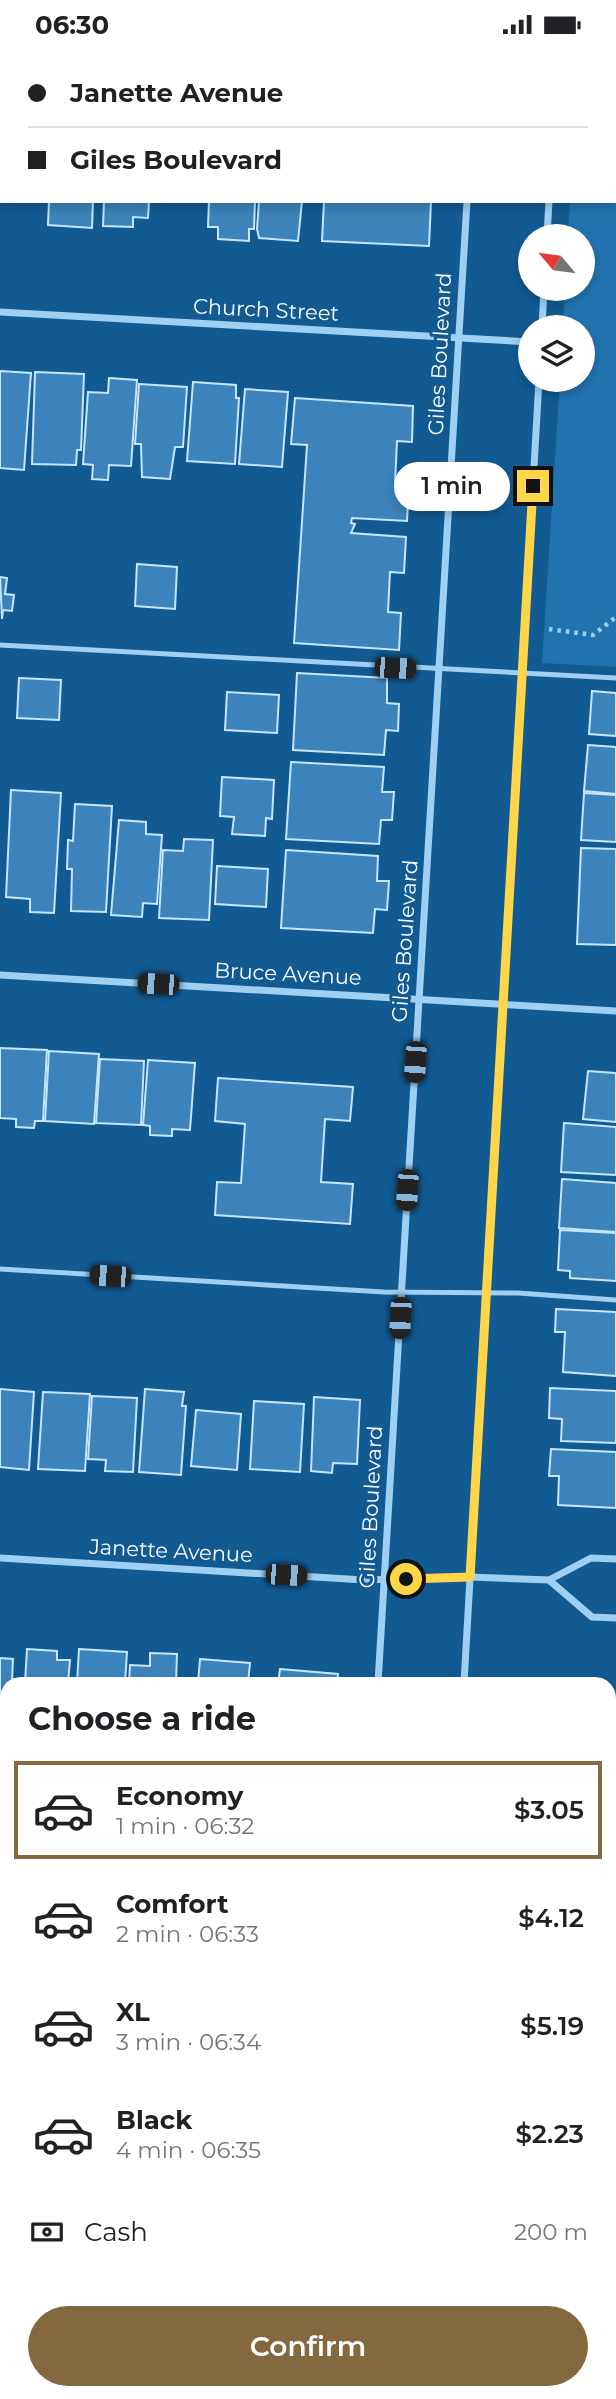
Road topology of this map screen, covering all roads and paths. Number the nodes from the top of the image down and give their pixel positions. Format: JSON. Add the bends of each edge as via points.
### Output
{"nodes":[{"id":1,"x":467,"y":203,"type":"edge"},
{"id":2,"x":549,"y":203,"type":"edge"},
{"id":3,"x":548,"y":224,"type":"edge"},
{"id":4,"x":0,"y":312,"type":"edge"},
{"id":5,"x":459,"y":338,"type":"junction"},
{"id":6,"x":518,"y":341,"type":"edge"},
{"id":7,"x":538,"y":392,"type":"edge"},
{"id":8,"x":616,"y":617,"type":"edge"},
{"id":9,"x":549,"y":629,"type":"dead end"},
{"id":10,"x":0,"y":645,"type":"edge"},
{"id":11,"x":439,"y":670,"type":"junction"},
{"id":12,"x":522,"y":673,"type":"junction"},
{"id":13,"x":616,"y":678,"type":"edge"},
{"id":14,"x":0,"y":975,"type":"edge"},
{"id":15,"x":419,"y":1000,"type":"junction"},
{"id":16,"x":502,"y":1004,"type":"junction"},
{"id":17,"x":616,"y":1011,"type":"edge"},
{"id":18,"x":0,"y":1269,"type":"edge"},
{"id":19,"x":401,"y":1292,"type":"junction"},
{"id":20,"x":486,"y":1293,"type":"junction"},
{"id":21,"x":616,"y":1300,"type":"edge"},
{"id":22,"x":0,"y":1558,"type":"edge"},
{"id":23,"x":616,"y":1559,"type":"edge"},
{"id":24,"x":470,"y":1577,"type":"junction"},
{"id":25,"x":384,"y":1580,"type":"junction"},
{"id":26,"x":549,"y":1580,"type":"junction"},
{"id":27,"x":616,"y":1618,"type":"edge"},
{"id":28,"x":378,"y":1677,"type":"edge"},
{"id":29,"x":464,"y":1677,"type":"edge"}],
"edges":[{"from":1,"to":5,"type":"street","name":"Giles Boulevard"},
{"from":2,"to":3,"type":"street"},
{"from":4,"to":5,"type":"street","name":"Church Street"},
{"from":5,"to":6,"type":"street","name":"Church Street"},
{"from":5,"to":11,"type":"street","name":"Giles Boulevard"},
{"from":7,"to":12,"type":"street"},
{"from":8,"to":9,"type":"path","via":[[593,635]]},
{"from":10,"to":11,"type":"lane"},
{"from":11,"to":12,"type":"lane"},
{"from":11,"to":15,"type":"street","name":"Giles Boulevard"},
{"from":12,"to":13,"type":"lane"},
{"from":12,"to":16,"type":"street"},
{"from":14,"to":15,"type":"street","name":"Bruce Avenue"},
{"from":15,"to":16,"type":"street","name":"Bruce Avenue"},
{"from":15,"to":19,"type":"street","name":"Giles Boulevard"},
{"from":16,"to":17,"type":"street","name":"Bruce Avenue"},
{"from":16,"to":20,"type":"street"},
{"from":18,"to":19,"type":"lane"},
{"from":19,"to":20,"type":"lane"},
{"from":19,"to":25,"type":"street","name":"Giles Boulevard"},
{"from":20,"to":21,"type":"lane"},
{"from":20,"to":24,"type":"street"},
{"from":22,"to":25,"type":"street","name":"Janette Avenue"},
{"from":23,"to":26,"type":"street","via":[[591,1557]]},
{"from":24,"to":25,"type":"street","name":"Janette Avenue"},
{"from":24,"to":26,"type":"street","name":"Janette Avenue"},
{"from":24,"to":29,"type":"street"},
{"from":25,"to":28,"type":"street","name":"Giles Boulevard"},
{"from":26,"to":27,"type":"street","via":[[592,1617]]}]}
